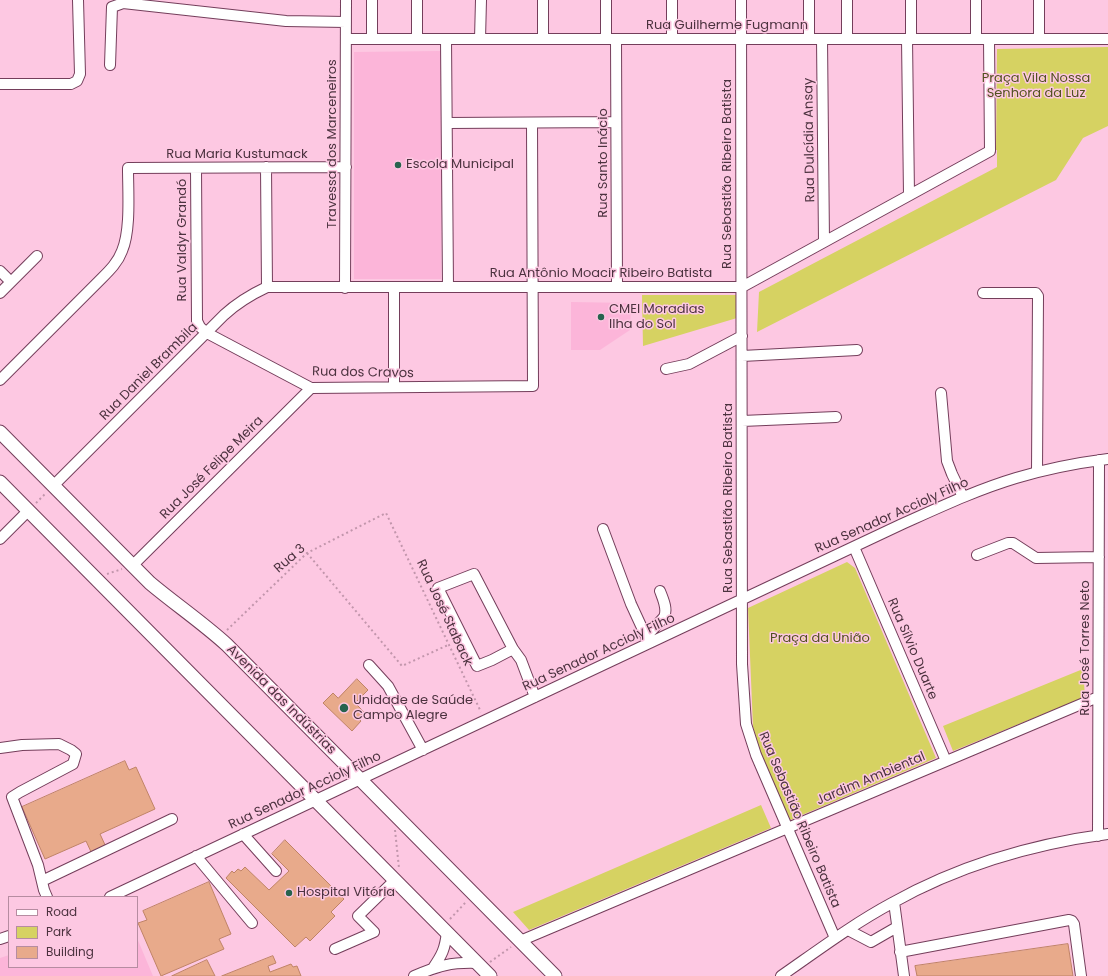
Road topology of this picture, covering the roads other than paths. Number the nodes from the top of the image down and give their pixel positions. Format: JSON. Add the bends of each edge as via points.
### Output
{"nodes":[{"id":1,"x":78,"y":0,"type":"edge"},
{"id":2,"x":346,"y":0,"type":"edge"},
{"id":3,"x":372,"y":0,"type":"edge"},
{"id":4,"x":418,"y":0,"type":"edge"},
{"id":5,"x":480,"y":0,"type":"edge"},
{"id":6,"x":543,"y":0,"type":"edge"},
{"id":7,"x":606,"y":0,"type":"edge"},
{"id":8,"x":672,"y":0,"type":"edge"},
{"id":9,"x":741,"y":0,"type":"edge"},
{"id":10,"x":809,"y":0,"type":"edge"},
{"id":11,"x":847,"y":0,"type":"edge"},
{"id":12,"x":911,"y":0,"type":"edge"},
{"id":13,"x":976,"y":0,"type":"edge"},
{"id":14,"x":1039,"y":0,"type":"edge"},
{"id":15,"x":346,"y":22,"type":"junction"},
{"id":16,"x":346,"y":39,"type":"junction"},
{"id":17,"x":372,"y":39,"type":"junction"},
{"id":18,"x":417,"y":39,"type":"junction"},
{"id":19,"x":446,"y":39,"type":"junction"},
{"id":20,"x":480,"y":39,"type":"junction"},
{"id":21,"x":543,"y":39,"type":"junction"},
{"id":22,"x":611,"y":39,"type":"junction"},
{"id":23,"x":672,"y":39,"type":"junction"},
{"id":24,"x":741,"y":39,"type":"junction"},
{"id":25,"x":809,"y":39,"type":"junction"},
{"id":26,"x":822,"y":39,"type":"junction"},
{"id":27,"x":846,"y":39,"type":"junction"},
{"id":28,"x":909,"y":39,"type":"junction"},
{"id":29,"x":976,"y":39,"type":"junction"},
{"id":30,"x":989,"y":39,"type":"junction"},
{"id":31,"x":1039,"y":39,"type":"junction"},
{"id":32,"x":1108,"y":39,"type":"edge"},
{"id":33,"x":110,"y":65,"type":"dead end"},
{"id":34,"x":0,"y":84,"type":"edge"},
{"id":35,"x":616,"y":122,"type":"junction"},
{"id":36,"x":447,"y":123,"type":"junction"},
{"id":37,"x":532,"y":123,"type":"junction"},
{"id":38,"x":266,"y":167,"type":"junction"},
{"id":39,"x":346,"y":167,"type":"junction"},
{"id":40,"x":196,"y":168,"type":"junction"},
{"id":41,"x":909,"y":195,"type":"junction"},
{"id":42,"x":824,"y":242,"type":"junction"},
{"id":43,"x":37,"y":256,"type":"dead end"},
{"id":44,"x":0,"y":271,"type":"edge"},
{"id":45,"x":11,"y":282,"type":"junction"},
{"id":46,"x":266,"y":287,"type":"junction"},
{"id":47,"x":532,"y":287,"type":"junction"},
{"id":48,"x":617,"y":287,"type":"junction"},
{"id":49,"x":742,"y":287,"type":"junction"},
{"id":50,"x":345,"y":288,"type":"junction"},
{"id":51,"x":394,"y":288,"type":"junction"},
{"id":52,"x":448,"y":288,"type":"junction"},
{"id":53,"x":0,"y":293,"type":"edge"},
{"id":54,"x":983,"y":293,"type":"dead end"},
{"id":55,"x":207,"y":333,"type":"junction"},
{"id":56,"x":742,"y":336,"type":"junction"},
{"id":57,"x":857,"y":350,"type":"dead end"},
{"id":58,"x":742,"y":356,"type":"junction"},
{"id":59,"x":666,"y":369,"type":"dead end"},
{"id":60,"x":0,"y":380,"type":"edge"},
{"id":61,"x":394,"y":387,"type":"junction"},
{"id":62,"x":311,"y":388,"type":"junction"},
{"id":63,"x":941,"y":393,"type":"dead end"},
{"id":64,"x":836,"y":417,"type":"dead end"},
{"id":65,"x":742,"y":421,"type":"junction"},
{"id":66,"x":0,"y":432,"type":"edge"},
{"id":67,"x":1104,"y":460,"type":"edge"},
{"id":68,"x":1037,"y":472,"type":"junction"},
{"id":69,"x":0,"y":482,"type":"edge"},
{"id":70,"x":53,"y":486,"type":"junction"},
{"id":71,"x":963,"y":497,"type":"junction"},
{"id":72,"x":28,"y":511,"type":"junction"},
{"id":73,"x":603,"y":529,"type":"dead end"},
{"id":74,"x":0,"y":539,"type":"edge"},
{"id":75,"x":854,"y":547,"type":"junction"},
{"id":76,"x":977,"y":555,"type":"dead end"},
{"id":77,"x":1099,"y":557,"type":"junction"},
{"id":78,"x":132,"y":566,"type":"junction"},
{"id":79,"x":660,"y":591,"type":"dead end"},
{"id":80,"x":742,"y":600,"type":"junction"},
{"id":81,"x":648,"y":640,"type":"junction"},
{"id":82,"x":513,"y":648,"type":"junction"},
{"id":83,"x":369,"y":665,"type":"dead end"},
{"id":84,"x":535,"y":697,"type":"junction"},
{"id":85,"x":1098,"y":697,"type":"junction"},
{"id":86,"x":0,"y":748,"type":"edge"},
{"id":87,"x":423,"y":750,"type":"junction"},
{"id":88,"x":946,"y":761,"type":"junction"},
{"id":89,"x":360,"y":779,"type":"junction"},
{"id":90,"x":316,"y":800,"type":"junction"},
{"id":91,"x":172,"y":820,"type":"dead end"},
{"id":92,"x":787,"y":828,"type":"junction"},
{"id":93,"x":243,"y":834,"type":"junction"},
{"id":94,"x":1103,"y":835,"type":"edge"},
{"id":95,"x":196,"y":856,"type":"junction"},
{"id":96,"x":276,"y":871,"type":"dead end"},
{"id":97,"x":42,"y":881,"type":"junction"},
{"id":98,"x":398,"y":883,"type":"junction"},
{"id":99,"x":47,"y":896,"type":"edge"},
{"id":100,"x":112,"y":896,"type":"edge"},
{"id":101,"x":894,"y":902,"type":"junction"},
{"id":102,"x":252,"y":923,"type":"dead end"},
{"id":103,"x":897,"y":927,"type":"junction"},
{"id":104,"x":445,"y":930,"type":"junction"},
{"id":105,"x":848,"y":930,"type":"junction"},
{"id":106,"x":835,"y":938,"type":"junction"},
{"id":107,"x":520,"y":941,"type":"junction"},
{"id":108,"x":335,"y":949,"type":"dead end"},
{"id":109,"x":900,"y":952,"type":"junction"},
{"id":110,"x":433,"y":968,"type":"junction"},
{"id":111,"x":483,"y":969,"type":"edge"},
{"id":112,"x":414,"y":976,"type":"edge"},
{"id":113,"x":555,"y":976,"type":"edge"},
{"id":114,"x":781,"y":976,"type":"edge"},
{"id":115,"x":904,"y":976,"type":"edge"},
{"id":116,"x":1081,"y":976,"type":"edge"}],
"edges":[{"from":1,"to":34,"type":"street","via":[[80,74],[77,81],[71,84]]},
{"from":2,"to":15,"type":"street","name":"Travessa dos Marceneiros"},
{"from":3,"to":17,"type":"street"},
{"from":4,"to":18,"type":"street"},
{"from":5,"to":20,"type":"street"},
{"from":6,"to":21,"type":"street"},
{"from":7,"to":22,"type":"street","name":"Rua Santo Inácio"},
{"from":8,"to":23,"type":"street"},
{"from":9,"to":24,"type":"street","name":"Rua Sebastião Ribeiro Batista"},
{"from":10,"to":25,"type":"street"},
{"from":11,"to":27,"type":"street"},
{"from":12,"to":28,"type":"street"},
{"from":13,"to":29,"type":"street"},
{"from":14,"to":31,"type":"street"},
{"from":15,"to":16,"type":"street","name":"Travessa dos Marceneiros"},
{"from":15,"to":33,"type":"street","via":[[286,22],[123,3],[112,7]]},
{"from":16,"to":17,"type":"street","name":"Rua Guilherme Fugmann"},
{"from":16,"to":39,"type":"street","name":"Travessa dos Marceneiros"},
{"from":17,"to":18,"type":"street","name":"Rua Guilherme Fugmann"},
{"from":18,"to":19,"type":"street","name":"Rua Guilherme Fugmann"},
{"from":19,"to":20,"type":"street","name":"Rua Guilherme Fugmann"},
{"from":19,"to":36,"type":"street"},
{"from":20,"to":21,"type":"street","name":"Rua Guilherme Fugmann"},
{"from":21,"to":22,"type":"street","name":"Rua Guilherme Fugmann"},
{"from":22,"to":23,"type":"street","name":"Rua Guilherme Fugmann"},
{"from":22,"to":35,"type":"street","name":"Rua Santo Inácio"},
{"from":23,"to":24,"type":"street","name":"Rua Guilherme Fugmann"},
{"from":24,"to":25,"type":"street","name":"Rua Guilherme Fugmann"},
{"from":24,"to":49,"type":"street","name":"Rua Sebastião Ribeiro Batista"},
{"from":25,"to":26,"type":"street","name":"Rua Guilherme Fugmann"},
{"from":26,"to":27,"type":"street","name":"Rua Guilherme Fugmann"},
{"from":26,"to":42,"type":"street","name":"Rua Dulcídia Ansay"},
{"from":27,"to":28,"type":"street","name":"Rua Guilherme Fugmann"},
{"from":28,"to":29,"type":"street","name":"Rua Guilherme Fugmann"},
{"from":28,"to":41,"type":"street"},
{"from":29,"to":30,"type":"street","name":"Rua Guilherme Fugmann"},
{"from":30,"to":31,"type":"street","name":"Rua Guilherme Fugmann"},
{"from":30,"to":41,"type":"street","name":"Rua Antônio Moacir Ribeiro Batista","via":[[990,151]]},
{"from":31,"to":32,"type":"street","name":"Rua Guilherme Fugmann"},
{"from":35,"to":37,"type":"street"},
{"from":35,"to":48,"type":"street","name":"Rua Santo Inácio"},
{"from":36,"to":37,"type":"street"},
{"from":36,"to":52,"type":"street"},
{"from":37,"to":47,"type":"street"},
{"from":38,"to":39,"type":"street","name":"Rua Maria Kustumack"},
{"from":38,"to":40,"type":"street","name":"Rua Maria Kustumack"},
{"from":38,"to":46,"type":"street"},
{"from":39,"to":50,"type":"street","name":"Travessa dos Marceneiros"},
{"from":40,"to":55,"type":"street","name":"Rua Valdyr Grandó","via":[[197,322]]},
{"from":40,"to":60,"type":"street","name":"Rua Maria Kustumack","via":[[128,168],[126,238],[117,261]]},
{"from":41,"to":42,"type":"street","name":"Rua Antônio Moacir Ribeiro Batista"},
{"from":42,"to":49,"type":"street","name":"Rua Antônio Moacir Ribeiro Batista"},
{"from":43,"to":45,"type":"street"},
{"from":44,"to":45,"type":"street"},
{"from":45,"to":53,"type":"street"},
{"from":46,"to":50,"type":"street","name":"Rua Daniel Brambila"},
{"from":46,"to":55,"type":"street","name":"Rua Daniel Brambila","via":[[234,306]]},
{"from":47,"to":48,"type":"street","name":"Rua Antônio Moacir Ribeiro Batista"},
{"from":47,"to":52,"type":"street","name":"Rua Antônio Moacir Ribeiro Batista"},
{"from":47,"to":61,"type":"street","name":"Rua dos Cravos","via":[[533,386]]},
{"from":48,"to":49,"type":"street","name":"Rua Antônio Moacir Ribeiro Batista"},
{"from":49,"to":56,"type":"street","name":"Rua Sebastião Ribeiro Batista"},
{"from":50,"to":51,"type":"street","name":"Rua Antônio Moacir Ribeiro Batista"},
{"from":51,"to":52,"type":"street","name":"Rua Antônio Moacir Ribeiro Batista"},
{"from":51,"to":61,"type":"street"},
{"from":54,"to":68,"type":"street","via":[[1038,296]]},
{"from":55,"to":62,"type":"street","name":"Rua dos Cravos"},
{"from":55,"to":70,"type":"street","name":"Rua Daniel Brambila"},
{"from":56,"to":58,"type":"street","name":"Rua Sebastião Ribeiro Batista"},
{"from":56,"to":59,"type":"street","via":[[689,364]]},
{"from":57,"to":58,"type":"street"},
{"from":58,"to":65,"type":"street","name":"Rua Sebastião Ribeiro Batista"},
{"from":61,"to":62,"type":"street","name":"Rua dos Cravos"},
{"from":62,"to":78,"type":"street","name":"Rua José Felipe Meira"},
{"from":63,"to":71,"type":"street","via":[[948,461]]},
{"from":64,"to":65,"type":"street"},
{"from":65,"to":80,"type":"street","name":"Rua Sebastião Ribeiro Batista"},
{"from":66,"to":70,"type":"main road","name":"Avenida das Indústrias"},
{"from":67,"to":68,"type":"street","name":"Rua Senador Accioly Filho"},
{"from":67,"to":77,"type":"street","name":"Rua José Torres Neto"},
{"from":68,"to":71,"type":"street","name":"Rua Senador Accioly Filho"},
{"from":69,"to":72,"type":"main road"},
{"from":70,"to":78,"type":"main road","name":"Avenida das Indústrias"},
{"from":71,"to":75,"type":"street","name":"Rua Senador Accioly Filho"},
{"from":72,"to":74,"type":"street"},
{"from":72,"to":90,"type":"main road"},
{"from":73,"to":81,"type":"street"},
{"from":75,"to":80,"type":"street","name":"Rua Senador Accioly Filho"},
{"from":75,"to":88,"type":"street","name":"Rua Sílvio Duarte"},
{"from":76,"to":77,"type":"street","via":[[1014,543],[1036,558]]},
{"from":77,"to":85,"type":"street","name":"Rua José Torres Neto"},
{"from":78,"to":89,"type":"main road","name":"Avenida das Indústrias","via":[[167,598],[219,638]]},
{"from":79,"to":81,"type":"street","via":[[666,613]]},
{"from":80,"to":81,"type":"street","name":"Rua Senador Accioly Filho"},
{"from":80,"to":92,"type":"street","name":"Rua Sebastião Ribeiro Batista","via":[[742,676],[746,724],[756,755]]},
{"from":81,"to":84,"type":"street","name":"Rua Senador Accioly Filho"},
{"from":82,"to":82,"type":"street","via":[[474,574],[438,588],[477,666]]},
{"from":82,"to":84,"type":"street","via":[[521,660]]},
{"from":83,"to":87,"type":"street","via":[[388,686]]},
{"from":84,"to":87,"type":"street","name":"Rua Senador Accioly Filho"},
{"from":85,"to":88,"type":"street","name":"Jardim Ambiental"},
{"from":85,"to":94,"type":"street","name":"Rua José Torres Neto"},
{"from":86,"to":97,"type":"street","via":[[60,744],[76,754],[73,764],[12,797]]},
{"from":87,"to":89,"type":"street","name":"Rua Senador Accioly Filho"},
{"from":88,"to":92,"type":"street","name":"Jardim Ambiental"},
{"from":89,"to":90,"type":"street","name":"Rua Senador Accioly Filho"},
{"from":89,"to":107,"type":"main road","name":"Avenida das Indústrias"},
{"from":90,"to":93,"type":"street","name":"Rua Senador Accioly Filho"},
{"from":90,"to":98,"type":"main road"},
{"from":91,"to":97,"type":"street"},
{"from":92,"to":106,"type":"street","name":"Rua Sebastião Ribeiro Batista"},
{"from":92,"to":107,"type":"street","name":"Jardim Ambiental"},
{"from":93,"to":95,"type":"street","name":"Rua Senador Accioly Filho"},
{"from":93,"to":96,"type":"street"},
{"from":94,"to":101,"type":"street","via":[[1044,846],[986,862],[937,881]]},
{"from":95,"to":100,"type":"street","name":"Rua Senador Accioly Filho"},
{"from":95,"to":102,"type":"street"},
{"from":97,"to":99,"type":"street"},
{"from":98,"to":104,"type":"main road"},
{"from":98,"to":108,"type":"street","via":[[358,916],[374,932]]},
{"from":101,"to":103,"type":"street"},
{"from":101,"to":105,"type":"street"},
{"from":103,"to":105,"type":"street","via":[[871,942]]},
{"from":103,"to":109,"type":"street"},
{"from":104,"to":110,"type":"street","via":[[446,944]]},
{"from":104,"to":111,"type":"main road"},
{"from":105,"to":106,"type":"street"},
{"from":106,"to":114,"type":"street"},
{"from":107,"to":113,"type":"main road","name":"Avenida das Indústrias"},
{"from":109,"to":115,"type":"street"},
{"from":109,"to":116,"type":"street","via":[[1069,920],[1074,924]]},
{"from":110,"to":111,"type":"street","via":[[454,963]]},
{"from":110,"to":112,"type":"street"}]}
